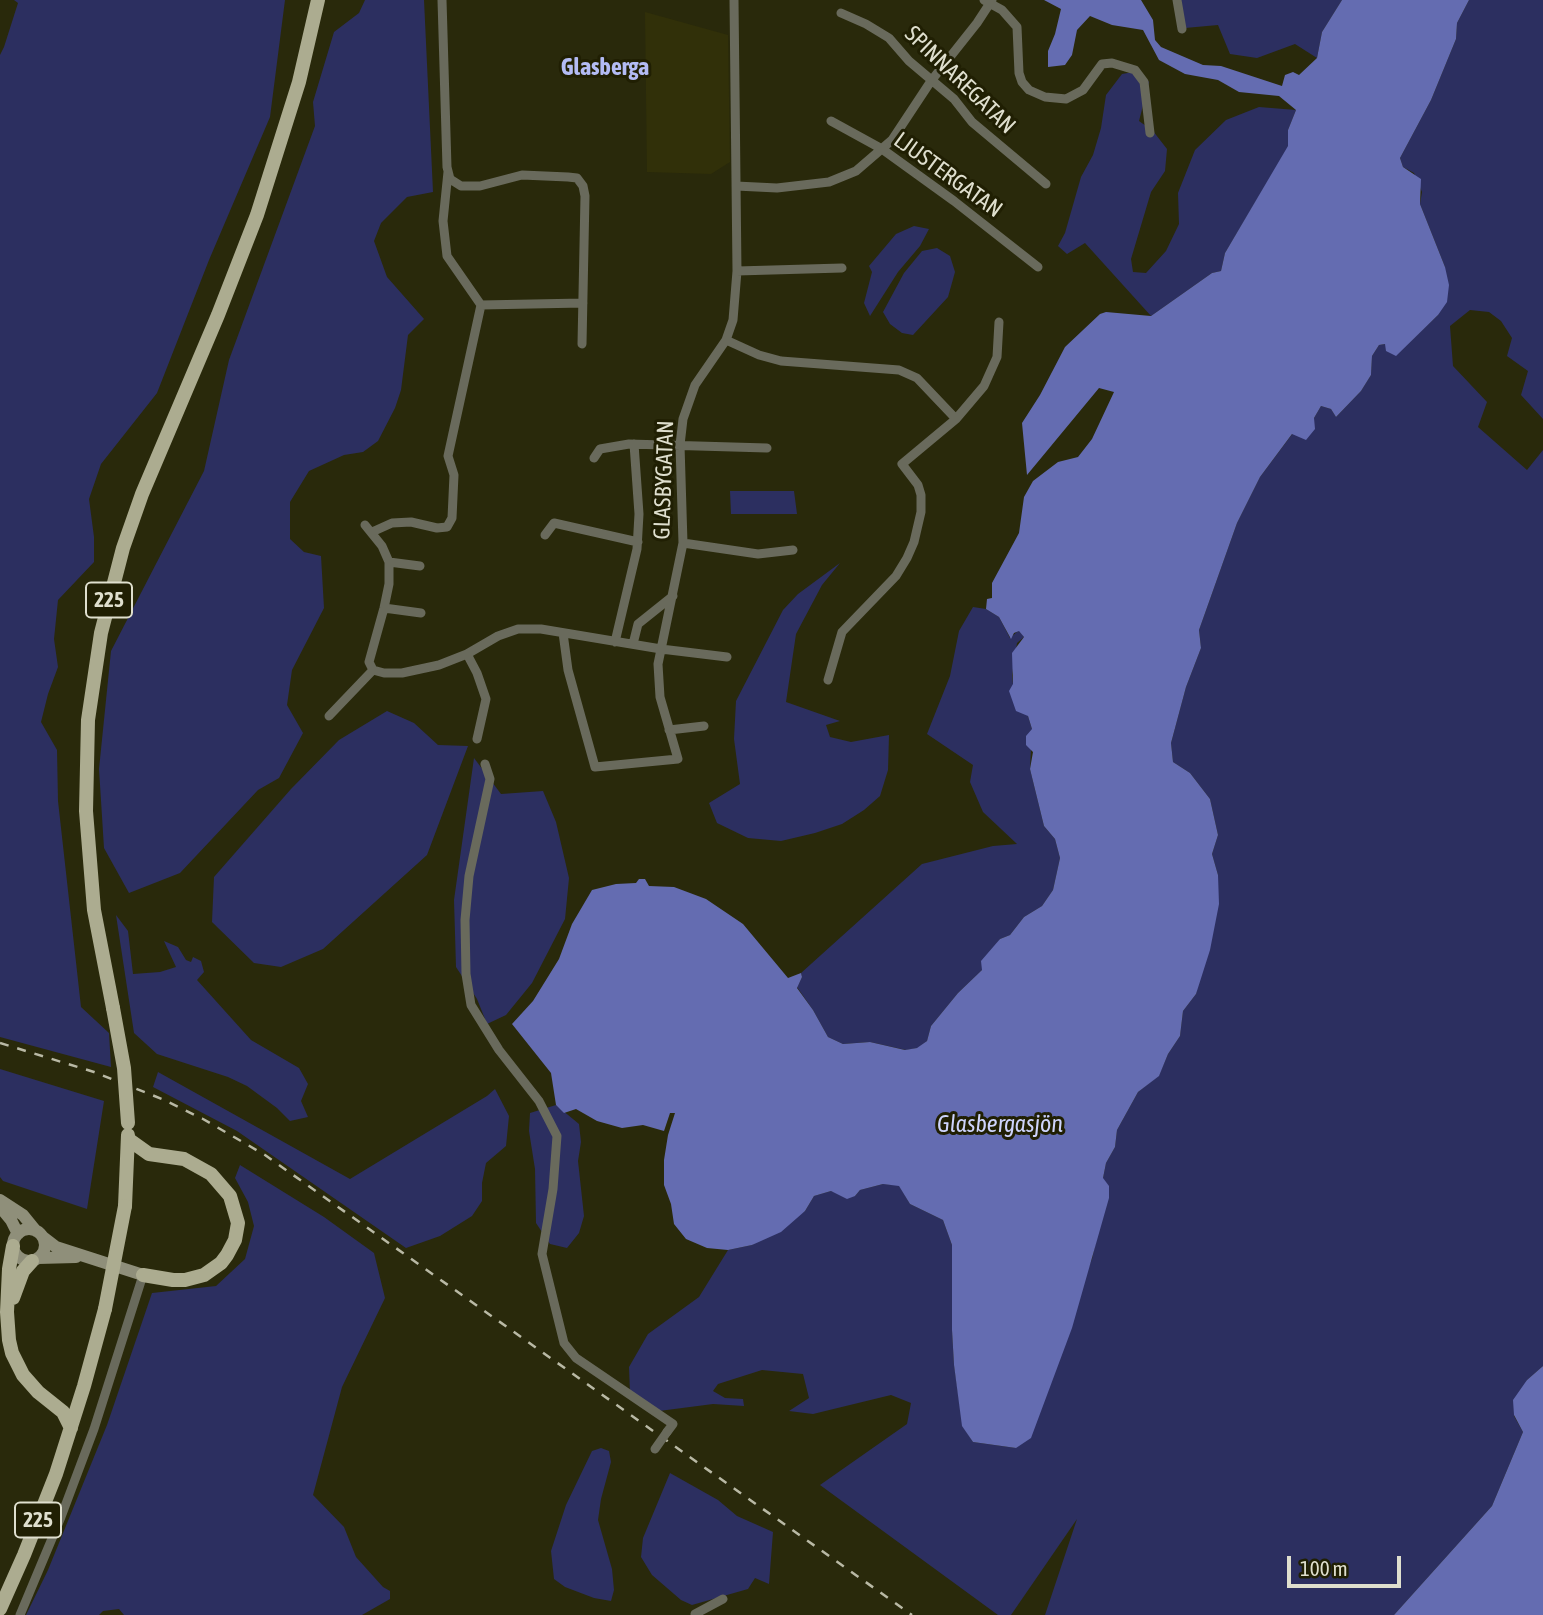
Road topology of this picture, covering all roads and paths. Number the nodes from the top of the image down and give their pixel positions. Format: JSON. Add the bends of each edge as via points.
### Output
{"nodes":[{"id":1,"x":318,"y":0,"type":"edge"},
{"id":2,"x":442,"y":0,"type":"edge"},
{"id":3,"x":734,"y":0,"type":"edge"},
{"id":4,"x":1177,"y":0,"type":"edge"},
{"id":5,"x":989,"y":1,"type":"edge"},
{"id":6,"x":841,"y":13,"type":"dead end"},
{"id":7,"x":1182,"y":29,"type":"dead end"},
{"id":8,"x":931,"y":81,"type":"junction"},
{"id":9,"x":831,"y":121,"type":"dead end"},
{"id":10,"x":1150,"y":133,"type":"dead end"},
{"id":11,"x":882,"y":149,"type":"junction"},
{"id":12,"x":448,"y":172,"type":"junction"},
{"id":13,"x":1045,"y":184,"type":"dead end"},
{"id":14,"x":736,"y":186,"type":"junction"},
{"id":15,"x":1038,"y":267,"type":"dead end"},
{"id":16,"x":842,"y":268,"type":"dead end"},
{"id":17,"x":737,"y":271,"type":"junction"},
{"id":18,"x":583,"y":303,"type":"junction"},
{"id":19,"x":481,"y":305,"type":"junction"},
{"id":20,"x":999,"y":322,"type":"dead end"},
{"id":21,"x":726,"y":340,"type":"junction"},
{"id":22,"x":582,"y":344,"type":"dead end"},
{"id":23,"x":956,"y":419,"type":"junction"},
{"id":24,"x":634,"y":444,"type":"junction"},
{"id":25,"x":680,"y":445,"type":"junction"},
{"id":26,"x":767,"y":448,"type":"dead end"},
{"id":27,"x":594,"y":458,"type":"dead end"},
{"id":28,"x":545,"y":535,"type":"dead end"},
{"id":29,"x":638,"y":542,"type":"junction"},
{"id":30,"x":683,"y":543,"type":"junction"},
{"id":31,"x":793,"y":550,"type":"dead end"},
{"id":32,"x":389,"y":562,"type":"junction"},
{"id":33,"x":420,"y":566,"type":"dead end"},
{"id":34,"x":673,"y":596,"type":"junction"},
{"id":35,"x":384,"y":608,"type":"junction"},
{"id":36,"x":421,"y":613,"type":"dead end"},
{"id":37,"x":564,"y":633,"type":"junction"},
{"id":38,"x":615,"y":642,"type":"junction"},
{"id":39,"x":633,"y":644,"type":"junction"},
{"id":40,"x":661,"y":649,"type":"junction"},
{"id":41,"x":467,"y":654,"type":"junction"},
{"id":42,"x":727,"y":657,"type":"dead end"},
{"id":43,"x":373,"y":670,"type":"junction"},
{"id":44,"x":828,"y":680,"type":"dead end"},
{"id":45,"x":329,"y":716,"type":"dead end"},
{"id":46,"x":704,"y":726,"type":"dead end"},
{"id":47,"x":669,"y":730,"type":"junction"},
{"id":48,"x":477,"y":739,"type":"dead end"},
{"id":49,"x":485,"y":764,"type":"dead end"},
{"id":50,"x":128,"y":1139,"type":"junction"},
{"id":51,"x":149,"y":1154,"type":"junction"},
{"id":52,"x":127,"y":1169,"type":"junction"},
{"id":53,"x":0,"y":1200,"type":"edge"},
{"id":54,"x":0,"y":1207,"type":"edge"},
{"id":55,"x":40,"y":1234,"type":"junction"},
{"id":56,"x":16,"y":1240,"type":"junction"},
{"id":57,"x":35,"y":1260,"type":"junction"},
{"id":58,"x":97,"y":1260,"type":"junction"},
{"id":59,"x":143,"y":1275,"type":"junction"},
{"id":60,"x":8,"y":1312,"type":"junction"},
{"id":61,"x":84,"y":1386,"type":"junction"},
{"id":62,"x":50,"y":1400,"type":"junction"},
{"id":63,"x":71,"y":1428,"type":"junction"},
{"id":64,"x":652,"y":1453,"type":"dead end"},
{"id":65,"x":723,"y":1599,"type":"dead end"},
{"id":66,"x":0,"y":1609,"type":"edge"},
{"id":67,"x":694,"y":1613,"type":"edge"},
{"id":68,"x":20,"y":1615,"type":"edge"}],
"edges":[{"from":1,"to":50,"type":"main road","number":"225","bridge":true,"via":[[299,82],[257,215],[142,494],[122,548],[101,633],[88,720],[86,811],[94,910],[124,1068]]},
{"from":2,"to":12,"type":"street"},
{"from":3,"to":14,"type":"street","name":"GLASBYGATAN"},
{"from":4,"to":7,"type":"street"},
{"from":5,"to":8,"type":"street"},
{"from":5,"to":10,"type":"street","via":[[1017,27],[1018,73],[1029,90],[1066,99],[1085,88],[1102,64],[1135,70],[1144,84]]},
{"from":6,"to":8,"type":"street","name":"SPINNAREGATAN","via":[[889,38]]},
{"from":8,"to":11,"type":"street"},
{"from":8,"to":13,"type":"street","name":"SPINNAREGATAN"},
{"from":9,"to":11,"type":"street","name":"LJUSTERGATAN"},
{"from":11,"to":14,"type":"street","via":[[856,171],[829,182],[777,188]]},
{"from":11,"to":15,"type":"street","name":"LJUSTERGATAN"},
{"from":12,"to":18,"type":"street","via":[[461,186],[522,175],[577,178],[585,196]]},
{"from":12,"to":19,"type":"street","via":[[443,221],[447,256]]},
{"from":14,"to":17,"type":"street","name":"GLASBYGATAN"},
{"from":16,"to":17,"type":"street"},
{"from":17,"to":21,"type":"street","name":"GLASBYGATAN","via":[[733,320]]},
{"from":18,"to":19,"type":"street"},
{"from":18,"to":22,"type":"street"},
{"from":19,"to":32,"type":"street","via":[[448,456],[454,475],[452,518],[447,527],[411,522],[369,528]]},
{"from":20,"to":23,"type":"street","via":[[992,372]]},
{"from":21,"to":23,"type":"street","via":[[789,362],[909,373]]},
{"from":21,"to":25,"type":"street","name":"GLASBYGATAN","via":[[695,385]]},
{"from":23,"to":44,"type":"street","via":[[902,464],[921,495],[914,542],[896,576],[844,629]]},
{"from":24,"to":25,"type":"street"},
{"from":24,"to":27,"type":"street","via":[[600,449]]},
{"from":24,"to":29,"type":"street"},
{"from":25,"to":26,"type":"street"},
{"from":25,"to":30,"type":"street","name":"GLASBYGATAN"},
{"from":28,"to":29,"type":"street","via":[[554,523]]},
{"from":29,"to":38,"type":"street"},
{"from":30,"to":31,"type":"street","via":[[758,554]]},
{"from":30,"to":34,"type":"street","name":"GLASBYGATAN"},
{"from":32,"to":33,"type":"street"},
{"from":32,"to":35,"type":"street"},
{"from":34,"to":39,"type":"street","via":[[638,624]]},
{"from":34,"to":40,"type":"street","name":"GLASBYGATAN"},
{"from":35,"to":36,"type":"street"},
{"from":35,"to":43,"type":"street","via":[[369,662]]},
{"from":37,"to":38,"type":"street"},
{"from":37,"to":41,"type":"street","via":[[512,630]]},
{"from":37,"to":47,"type":"street","name":"GLASBYGATAN","via":[[568,670],[595,767],[678,759]]},
{"from":38,"to":39,"type":"street"},
{"from":39,"to":40,"type":"street"},
{"from":40,"to":42,"type":"street"},
{"from":40,"to":47,"type":"street","name":"GLASBYGATAN","via":[[659,686]]},
{"from":41,"to":43,"type":"street","via":[[402,673]]},
{"from":41,"to":48,"type":"street","via":[[486,699]]},
{"from":43,"to":45,"type":"street"},
{"from":46,"to":47,"type":"street"},
{"from":49,"to":64,"type":"street","bridge":true,"via":[[490,779],[465,920],[471,1005],[539,1101],[557,1136],[542,1254],[564,1343],[576,1358],[673,1424]]},
{"from":50,"to":51,"type":"main road"},
{"from":50,"to":52,"type":"main road","number":"225"},
{"from":51,"to":52,"type":"main road"},
{"from":51,"to":59,"type":"main road","via":[[184,1159],[211,1174],[230,1196],[238,1223],[227,1255],[204,1275],[185,1280]]},
{"from":52,"to":61,"type":"main road","number":"225","bridge":true,"via":[[125,1206],[105,1309]]},
{"from":53,"to":55,"type":"street"},
{"from":54,"to":56,"type":"street","via":[[12,1220]]},
{"from":55,"to":56,"type":"street","via":[[26,1230]]},
{"from":55,"to":57,"type":"street","via":[[45,1249]]},
{"from":55,"to":58,"type":"street","via":[[56,1247]]},
{"from":56,"to":57,"type":"street","via":[[18,1256]]},
{"from":56,"to":60,"type":"main road","via":[[9,1269]]},
{"from":57,"to":58,"type":"street"},
{"from":57,"to":60,"type":"main road","via":[[21,1275]]},
{"from":58,"to":59,"type":"street"},
{"from":59,"to":68,"type":"street","via":[[94,1429]]},
{"from":60,"to":62,"type":"main road","via":[[16,1363],[29,1383]]},
{"from":61,"to":62,"type":"main road","via":[[69,1399]]},
{"from":61,"to":63,"type":"main road","number":"225"},
{"from":62,"to":63,"type":"main road"},
{"from":63,"to":66,"type":"main road","number":"225"},
{"from":65,"to":67,"type":"street"}]}
